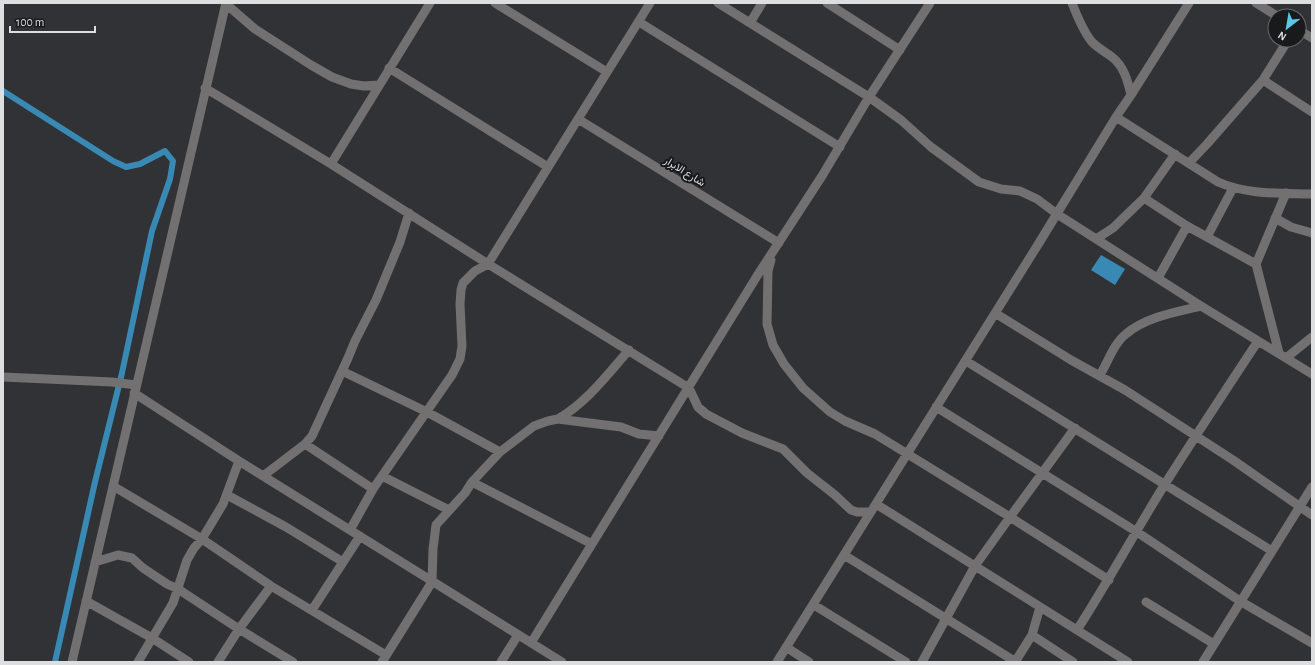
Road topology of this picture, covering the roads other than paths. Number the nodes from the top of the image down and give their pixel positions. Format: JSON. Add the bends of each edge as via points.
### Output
{"nodes":[{"id":1,"x":430,"y":3,"type":"edge"},
{"id":2,"x":496,"y":3,"type":"edge"},
{"id":3,"x":650,"y":3,"type":"edge"},
{"id":4,"x":718,"y":3,"type":"edge"},
{"id":5,"x":762,"y":3,"type":"edge"},
{"id":6,"x":827,"y":3,"type":"edge"},
{"id":7,"x":930,"y":3,"type":"edge"},
{"id":8,"x":1072,"y":3,"type":"edge"},
{"id":9,"x":1189,"y":3,"type":"edge"},
{"id":10,"x":1256,"y":3,"type":"edge"},
{"id":11,"x":226,"y":4,"type":"edge"},
{"id":12,"x":1267,"y":10,"type":"edge"},
{"id":13,"x":639,"y":22,"type":"junction"},
{"id":14,"x":750,"y":23,"type":"junction"},
{"id":15,"x":1283,"y":48,"type":"edge"},
{"id":16,"x":900,"y":50,"type":"junction"},
{"id":17,"x":389,"y":68,"type":"junction"},
{"id":18,"x":607,"y":72,"type":"junction"},
{"id":19,"x":1263,"y":80,"type":"junction"},
{"id":20,"x":378,"y":86,"type":"junction"},
{"id":21,"x":205,"y":88,"type":"junction"},
{"id":22,"x":1131,"y":95,"type":"junction"},
{"id":23,"x":869,"y":97,"type":"junction"},
{"id":24,"x":1312,"y":112,"type":"edge"},
{"id":25,"x":1116,"y":117,"type":"junction"},
{"id":26,"x":578,"y":119,"type":"junction"},
{"id":27,"x":840,"y":147,"type":"junction"},
{"id":28,"x":1175,"y":154,"type":"junction"},
{"id":29,"x":1189,"y":163,"type":"junction"},
{"id":30,"x":331,"y":164,"type":"junction"},
{"id":31,"x":548,"y":167,"type":"junction"},
{"id":32,"x":1232,"y":188,"type":"junction"},
{"id":33,"x":1286,"y":193,"type":"junction"},
{"id":34,"x":1312,"y":194,"type":"edge"},
{"id":35,"x":1144,"y":198,"type":"junction"},
{"id":36,"x":409,"y":213,"type":"junction"},
{"id":37,"x":1057,"y":214,"type":"junction"},
{"id":38,"x":1275,"y":218,"type":"junction"},
{"id":39,"x":1187,"y":226,"type":"junction"},
{"id":40,"x":1312,"y":233,"type":"edge"},
{"id":41,"x":1207,"y":236,"type":"junction"},
{"id":42,"x":1096,"y":239,"type":"junction"},
{"id":43,"x":779,"y":243,"type":"junction"},
{"id":44,"x":772,"y":255,"type":"junction"},
{"id":45,"x":488,"y":264,"type":"junction"},
{"id":46,"x":1256,"y":264,"type":"junction"},
{"id":47,"x":1158,"y":278,"type":"junction"},
{"id":48,"x":1201,"y":306,"type":"junction"},
{"id":49,"x":995,"y":313,"type":"junction"},
{"id":50,"x":1312,"y":337,"type":"edge"},
{"id":51,"x":1258,"y":340,"type":"junction"},
{"id":52,"x":629,"y":350,"type":"junction"},
{"id":53,"x":1282,"y":355,"type":"junction"},
{"id":54,"x":966,"y":361,"type":"junction"},
{"id":55,"x":342,"y":371,"type":"junction"},
{"id":56,"x":1312,"y":374,"type":"edge"},
{"id":57,"x":1100,"y":375,"type":"junction"},
{"id":58,"x":3,"y":378,"type":"edge"},
{"id":59,"x":689,"y":388,"type":"junction"},
{"id":60,"x":135,"y":389,"type":"junction"},
{"id":61,"x":936,"y":407,"type":"junction"},
{"id":62,"x":427,"y":412,"type":"junction"},
{"id":63,"x":558,"y":419,"type":"junction"},
{"id":64,"x":1075,"y":428,"type":"junction"},
{"id":65,"x":659,"y":436,"type":"junction"},
{"id":66,"x":1196,"y":436,"type":"junction"},
{"id":67,"x":305,"y":444,"type":"junction"},
{"id":68,"x":500,"y":452,"type":"junction"},
{"id":69,"x":907,"y":453,"type":"junction"},
{"id":70,"x":239,"y":461,"type":"junction"},
{"id":71,"x":1041,"y":473,"type":"junction"},
{"id":72,"x":262,"y":476,"type":"junction"},
{"id":73,"x":382,"y":476,"type":"junction"},
{"id":74,"x":472,"y":482,"type":"junction"},
{"id":75,"x":1164,"y":485,"type":"junction"},
{"id":76,"x":113,"y":486,"type":"junction"},
{"id":77,"x":1312,"y":487,"type":"edge"},
{"id":78,"x":373,"y":489,"type":"junction"},
{"id":79,"x":227,"y":495,"type":"junction"},
{"id":80,"x":876,"y":504,"type":"junction"},
{"id":81,"x":1300,"y":507,"type":"junction"},
{"id":82,"x":449,"y":510,"type":"junction"},
{"id":83,"x":870,"y":512,"type":"junction"},
{"id":84,"x":1312,"y":515,"type":"edge"},
{"id":85,"x":1010,"y":517,"type":"junction"},
{"id":86,"x":350,"y":530,"type":"junction"},
{"id":87,"x":1137,"y":532,"type":"junction"},
{"id":88,"x":360,"y":536,"type":"junction"},
{"id":89,"x":202,"y":538,"type":"junction"},
{"id":90,"x":592,"y":544,"type":"junction"},
{"id":91,"x":1272,"y":551,"type":"junction"},
{"id":92,"x":844,"y":555,"type":"junction"},
{"id":93,"x":95,"y":562,"type":"junction"},
{"id":94,"x":343,"y":562,"type":"junction"},
{"id":95,"x":975,"y":566,"type":"junction"},
{"id":96,"x":1109,"y":580,"type":"junction"},
{"id":97,"x":432,"y":582,"type":"junction"},
{"id":98,"x":271,"y":586,"type":"junction"},
{"id":99,"x":178,"y":589,"type":"junction"},
{"id":100,"x":86,"y":601,"type":"junction"},
{"id":101,"x":1240,"y":601,"type":"junction"},
{"id":102,"x":1146,"y":602,"type":"dead end"},
{"id":103,"x":814,"y":605,"type":"junction"},
{"id":104,"x":1040,"y":607,"type":"junction"},
{"id":105,"x":312,"y":610,"type":"junction"},
{"id":106,"x":946,"y":619,"type":"junction"},
{"id":107,"x":239,"y":629,"type":"junction"},
{"id":108,"x":1078,"y":630,"type":"junction"},
{"id":109,"x":518,"y":635,"type":"junction"},
{"id":110,"x":1032,"y":635,"type":"junction"},
{"id":111,"x":152,"y":638,"type":"junction"},
{"id":112,"x":531,"y":643,"type":"junction"},
{"id":113,"x":1312,"y":643,"type":"edge"},
{"id":114,"x":1214,"y":644,"type":"junction"},
{"id":115,"x":786,"y":648,"type":"junction"},
{"id":116,"x":384,"y":659,"type":"edge"},
{"id":117,"x":72,"y":662,"type":"edge"},
{"id":118,"x":138,"y":662,"type":"edge"},
{"id":119,"x":189,"y":662,"type":"edge"},
{"id":120,"x":218,"y":662,"type":"edge"},
{"id":121,"x":293,"y":662,"type":"edge"},
{"id":122,"x":501,"y":662,"type":"edge"},
{"id":123,"x":562,"y":662,"type":"edge"},
{"id":124,"x":777,"y":662,"type":"edge"},
{"id":125,"x":809,"y":662,"type":"edge"},
{"id":126,"x":906,"y":662,"type":"edge"},
{"id":127,"x":922,"y":662,"type":"edge"},
{"id":128,"x":1016,"y":662,"type":"edge"},
{"id":129,"x":1073,"y":662,"type":"edge"},
{"id":130,"x":1128,"y":662,"type":"edge"},
{"id":131,"x":1202,"y":662,"type":"edge"}],
"edges":[{"from":1,"to":17,"type":"street"},
{"from":2,"to":18,"type":"street"},
{"from":3,"to":13,"type":"street"},
{"from":4,"to":14,"type":"street"},
{"from":5,"to":14,"type":"street"},
{"from":6,"to":16,"type":"street"},
{"from":7,"to":16,"type":"street"},
{"from":8,"to":22,"type":"street","via":[[1091,40],[1118,64],[1127,80]]},
{"from":9,"to":22,"type":"street"},
{"from":10,"to":12,"type":"street"},
{"from":11,"to":20,"type":"street","via":[[255,29],[332,77],[351,84]]},
{"from":11,"to":21,"type":"street"},
{"from":13,"to":18,"type":"street"},
{"from":13,"to":27,"type":"street"},
{"from":14,"to":23,"type":"street"},
{"from":15,"to":19,"type":"street"},
{"from":16,"to":23,"type":"street"},
{"from":17,"to":20,"type":"street"},
{"from":17,"to":31,"type":"street"},
{"from":18,"to":26,"type":"street"},
{"from":19,"to":24,"type":"street"},
{"from":19,"to":29,"type":"street"},
{"from":20,"to":30,"type":"street"},
{"from":21,"to":30,"type":"street"},
{"from":21,"to":60,"type":"street"},
{"from":22,"to":25,"type":"street"},
{"from":23,"to":27,"type":"street"},
{"from":23,"to":37,"type":"street","via":[[901,120],[931,147],[980,182],[1000,189],[1020,191],[1037,199]]},
{"from":25,"to":28,"type":"street"},
{"from":25,"to":37,"type":"street"},
{"from":26,"to":31,"type":"street"},
{"from":26,"to":43,"type":"street","name":"شارع الابرار"},
{"from":27,"to":43,"type":"street"},
{"from":28,"to":29,"type":"street"},
{"from":28,"to":35,"type":"street"},
{"from":29,"to":32,"type":"street"},
{"from":30,"to":36,"type":"street"},
{"from":31,"to":45,"type":"street"},
{"from":32,"to":33,"type":"street"},
{"from":32,"to":41,"type":"street"},
{"from":33,"to":34,"type":"street"},
{"from":33,"to":38,"type":"street"},
{"from":35,"to":39,"type":"street"},
{"from":35,"to":42,"type":"street","via":[[1113,228]]},
{"from":36,"to":45,"type":"street"},
{"from":36,"to":55,"type":"street","via":[[376,300]]},
{"from":37,"to":42,"type":"street"},
{"from":37,"to":49,"type":"street"},
{"from":38,"to":40,"type":"street","via":[[1291,227]]},
{"from":38,"to":46,"type":"street"},
{"from":39,"to":41,"type":"street"},
{"from":39,"to":47,"type":"street"},
{"from":41,"to":46,"type":"street"},
{"from":42,"to":47,"type":"street"},
{"from":43,"to":44,"type":"street"},
{"from":44,"to":59,"type":"street"},
{"from":44,"to":69,"type":"street","via":[[768,271],[767,324],[773,345],[784,364],[803,388],[830,412]]},
{"from":45,"to":52,"type":"street"},
{"from":45,"to":62,"type":"street","via":[[462,283],[460,359]]},
{"from":46,"to":53,"type":"street"},
{"from":47,"to":48,"type":"street"},
{"from":48,"to":51,"type":"street"},
{"from":48,"to":57,"type":"street","via":[[1156,318],[1126,334]]},
{"from":49,"to":54,"type":"street"},
{"from":49,"to":57,"type":"street"},
{"from":50,"to":53,"type":"street"},
{"from":51,"to":53,"type":"street"},
{"from":51,"to":66,"type":"street"},
{"from":52,"to":59,"type":"street"},
{"from":52,"to":63,"type":"street","via":[[584,401]]},
{"from":53,"to":56,"type":"street"},
{"from":54,"to":61,"type":"street"},
{"from":54,"to":64,"type":"street"},
{"from":55,"to":62,"type":"street"},
{"from":55,"to":67,"type":"street","via":[[312,436]]},
{"from":57,"to":66,"type":"street"},
{"from":58,"to":60,"type":"street","via":[[112,382]]},
{"from":59,"to":65,"type":"street"},
{"from":59,"to":83,"type":"street","via":[[698,406],[706,414],[742,433],[783,449],[807,473],[852,510]]},
{"from":60,"to":70,"type":"street"},
{"from":60,"to":76,"type":"street"},
{"from":61,"to":69,"type":"street"},
{"from":61,"to":71,"type":"street"},
{"from":62,"to":68,"type":"street"},
{"from":62,"to":73,"type":"street"},
{"from":63,"to":65,"type":"street","via":[[621,427],[639,434]]},
{"from":63,"to":68,"type":"street","via":[[534,426]]},
{"from":64,"to":71,"type":"street"},
{"from":64,"to":75,"type":"street"},
{"from":65,"to":90,"type":"street"},
{"from":66,"to":75,"type":"street"},
{"from":66,"to":81,"type":"street"},
{"from":67,"to":72,"type":"street"},
{"from":67,"to":78,"type":"street"},
{"from":68,"to":74,"type":"street"},
{"from":69,"to":80,"type":"street"},
{"from":69,"to":85,"type":"street"},
{"from":70,"to":72,"type":"street"},
{"from":70,"to":79,"type":"street"},
{"from":71,"to":85,"type":"street"},
{"from":71,"to":87,"type":"street"},
{"from":72,"to":86,"type":"street"},
{"from":73,"to":78,"type":"street"},
{"from":73,"to":82,"type":"street"},
{"from":74,"to":82,"type":"street","via":[[465,494]]},
{"from":74,"to":90,"type":"street"},
{"from":75,"to":87,"type":"street"},
{"from":75,"to":91,"type":"street"},
{"from":76,"to":89,"type":"street"},
{"from":76,"to":93,"type":"street"},
{"from":77,"to":81,"type":"street"},
{"from":78,"to":86,"type":"street"},
{"from":79,"to":89,"type":"street"},
{"from":79,"to":94,"type":"street"},
{"from":80,"to":83,"type":"street"},
{"from":80,"to":95,"type":"street"},
{"from":81,"to":84,"type":"street"},
{"from":81,"to":91,"type":"street"},
{"from":82,"to":97,"type":"street","via":[[436,524]]},
{"from":83,"to":92,"type":"street"},
{"from":85,"to":95,"type":"street"},
{"from":85,"to":96,"type":"street"},
{"from":86,"to":88,"type":"street"},
{"from":87,"to":96,"type":"street"},
{"from":87,"to":101,"type":"street"},
{"from":88,"to":94,"type":"street"},
{"from":88,"to":97,"type":"street"},
{"from":89,"to":98,"type":"street"},
{"from":89,"to":99,"type":"street","via":[[187,560]]},
{"from":90,"to":112,"type":"street"},
{"from":91,"to":101,"type":"street"},
{"from":92,"to":103,"type":"street"},
{"from":92,"to":106,"type":"street"},
{"from":93,"to":99,"type":"street","via":[[118,554],[126,555]]},
{"from":93,"to":100,"type":"street"},
{"from":94,"to":105,"type":"street"},
{"from":95,"to":104,"type":"street"},
{"from":95,"to":106,"type":"street"},
{"from":96,"to":108,"type":"street"},
{"from":97,"to":109,"type":"street"},
{"from":97,"to":116,"type":"street"},
{"from":98,"to":105,"type":"street"},
{"from":98,"to":107,"type":"street"},
{"from":99,"to":107,"type":"street"},
{"from":99,"to":111,"type":"street"},
{"from":100,"to":111,"type":"street"},
{"from":100,"to":117,"type":"street"},
{"from":101,"to":113,"type":"street"},
{"from":101,"to":114,"type":"street"},
{"from":102,"to":114,"type":"street"},
{"from":103,"to":115,"type":"street"},
{"from":103,"to":126,"type":"street"},
{"from":104,"to":108,"type":"street"},
{"from":104,"to":110,"type":"street"},
{"from":105,"to":116,"type":"street"},
{"from":106,"to":127,"type":"street"},
{"from":106,"to":128,"type":"street"},
{"from":107,"to":120,"type":"street"},
{"from":107,"to":121,"type":"street"},
{"from":108,"to":130,"type":"street"},
{"from":109,"to":112,"type":"street"},
{"from":109,"to":122,"type":"street"},
{"from":110,"to":128,"type":"street"},
{"from":110,"to":129,"type":"street"},
{"from":111,"to":118,"type":"street"},
{"from":111,"to":119,"type":"street"},
{"from":112,"to":123,"type":"street"},
{"from":114,"to":131,"type":"street"},
{"from":115,"to":124,"type":"street"},
{"from":115,"to":125,"type":"street"}]}
